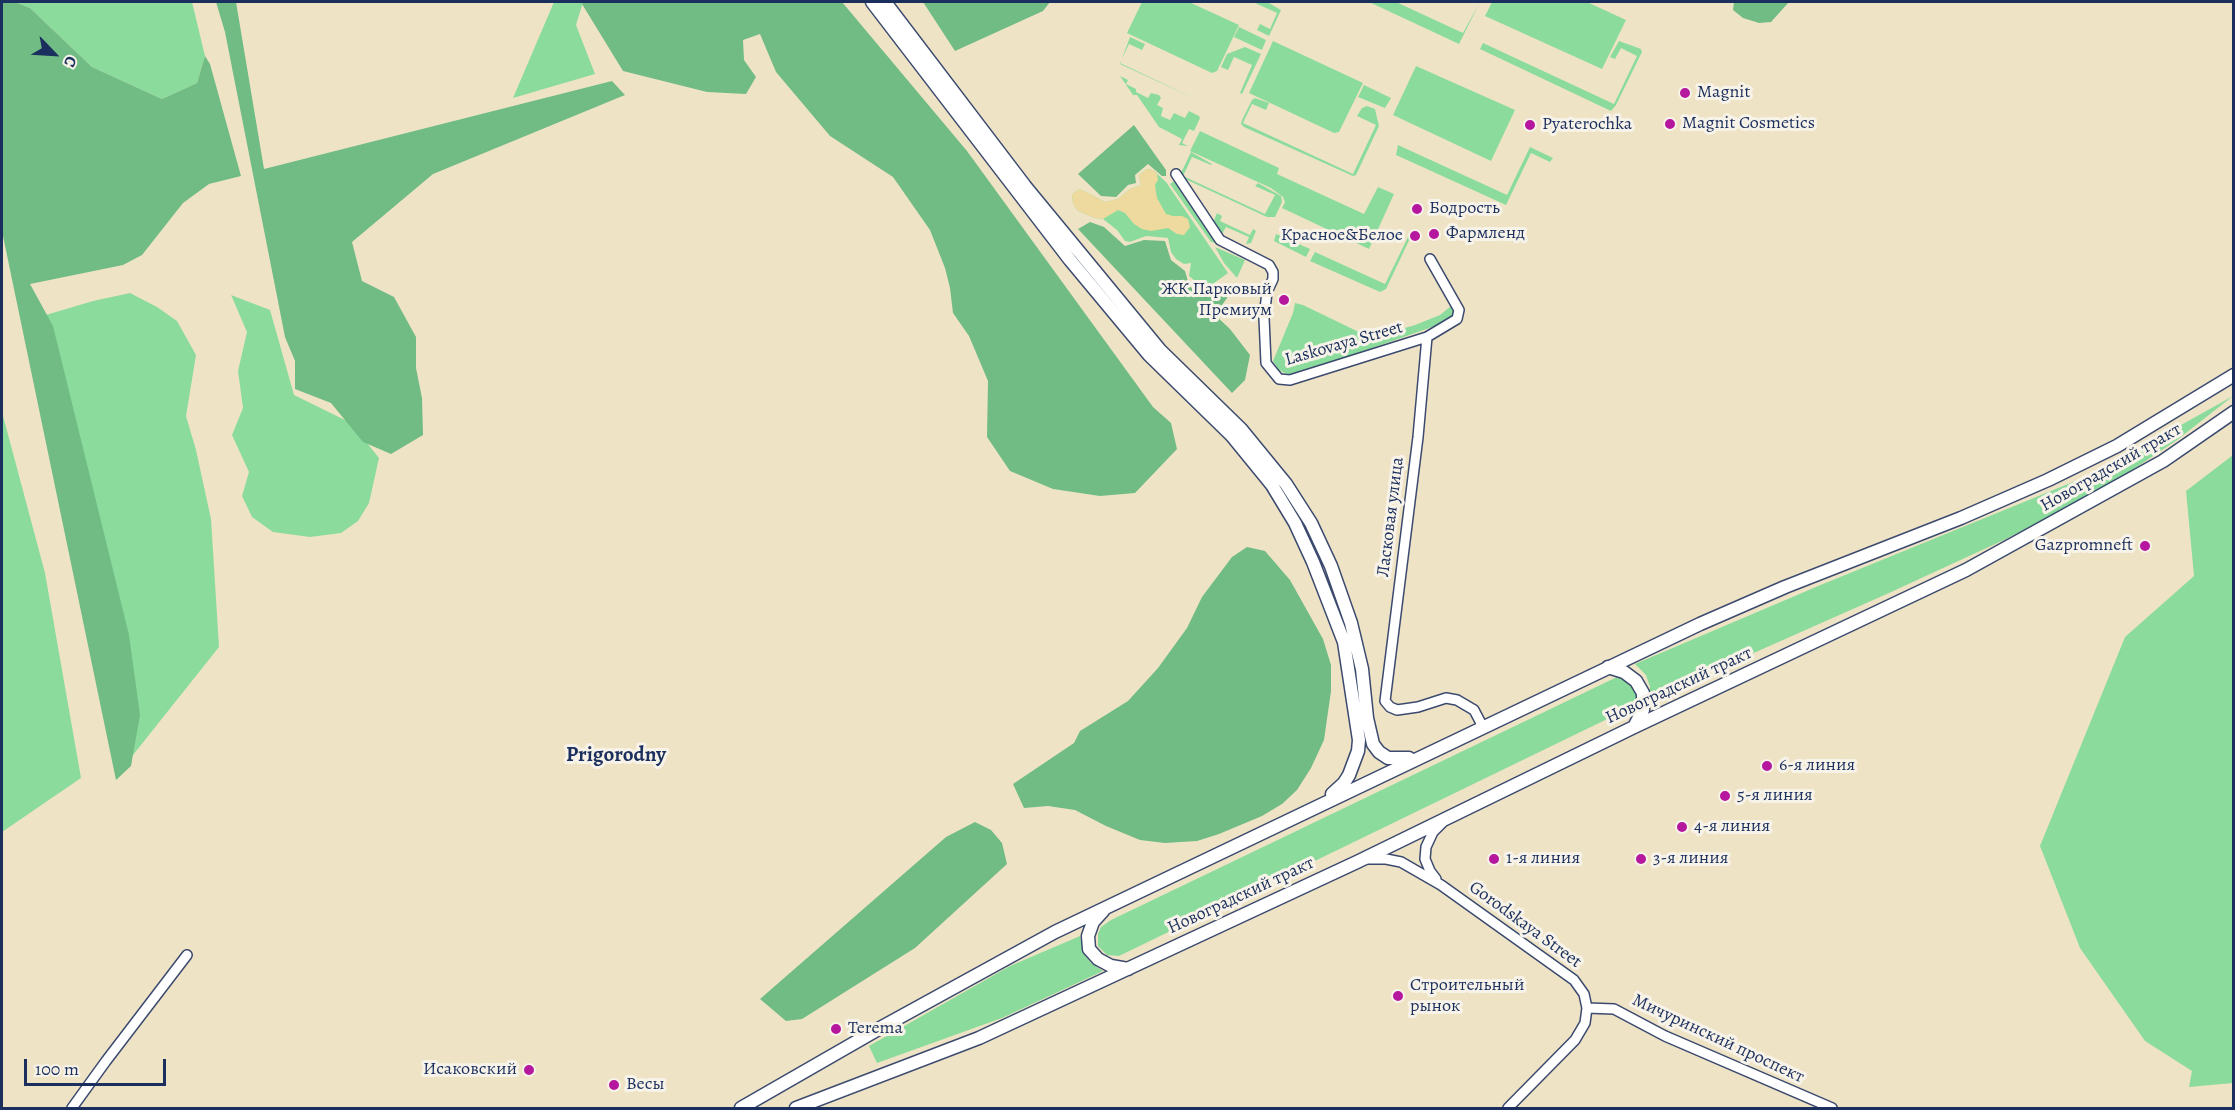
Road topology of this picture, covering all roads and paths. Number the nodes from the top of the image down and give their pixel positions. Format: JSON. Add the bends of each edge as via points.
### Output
{"nodes":[{"id":1,"x":872,"y":2,"type":"edge"},
{"id":2,"x":885,"y":2,"type":"edge"},
{"id":3,"x":1176,"y":174,"type":"dead end"},
{"id":4,"x":1430,"y":259,"type":"dead end"},
{"id":5,"x":1427,"y":337,"type":"junction"},
{"id":6,"x":2234,"y":375,"type":"edge"},
{"id":7,"x":2234,"y":412,"type":"edge"},
{"id":8,"x":1608,"y":667,"type":"junction"},
{"id":9,"x":1483,"y":727,"type":"junction"},
{"id":10,"x":1634,"y":727,"type":"junction"},
{"id":11,"x":1419,"y":757,"type":"junction"},
{"id":12,"x":1323,"y":803,"type":"junction"},
{"id":13,"x":1445,"y":820,"type":"junction"},
{"id":14,"x":1357,"y":862,"type":"junction"},
{"id":15,"x":1442,"y":885,"type":"junction"},
{"id":16,"x":1107,"y":907,"type":"junction"},
{"id":17,"x":187,"y":955,"type":"dead end"},
{"id":18,"x":1128,"y":969,"type":"junction"},
{"id":19,"x":1587,"y":1008,"type":"junction"},
{"id":20,"x":72,"y":1108,"type":"edge"},
{"id":21,"x":741,"y":1108,"type":"edge"},
{"id":22,"x":796,"y":1108,"type":"edge"},
{"id":23,"x":1508,"y":1108,"type":"edge"},
{"id":24,"x":1832,"y":1108,"type":"edge"}],
"edges":[{"from":1,"to":12,"type":"main road","via":[[1070,260],[1149,355],[1232,436],[1272,485],[1295,523],[1344,642],[1359,740],[1349,775]]},
{"from":2,"to":11,"type":"main road","via":[[1025,186],[1139,325],[1241,429],[1286,484],[1311,523],[1351,623],[1373,744],[1388,758]]},
{"from":3,"to":5,"type":"street","name":"Laskovaya Street","via":[[1220,240],[1269,264],[1273,279],[1267,292],[1266,363],[1279,379],[1290,380]]},
{"from":4,"to":5,"type":"street","name":"Laskovaya Street","via":[[1459,310],[1456,319]]},
{"from":5,"to":9,"type":"street","name":"Ласковая улица","via":[[1385,701],[1396,710],[1446,698],[1457,700],[1474,710]]},
{"from":6,"to":8,"type":"main road","via":[[2117,446],[2048,480],[1785,587]]},
{"from":7,"to":10,"type":"main road","name":"Новоградский тракт","via":[[2163,461],[1976,565]]},
{"from":8,"to":9,"type":"main road"},
{"from":8,"to":10,"type":"main road","via":[[1624,672],[1643,693],[1643,710]]},
{"from":9,"to":11,"type":"main road"},
{"from":10,"to":13,"type":"main road","name":"Новоградский тракт"},
{"from":11,"to":12,"type":"main road"},
{"from":12,"to":16,"type":"main road"},
{"from":13,"to":14,"type":"main road","name":"Новоградский тракт"},
{"from":13,"to":15,"type":"street","via":[[1433,832],[1425,859]]},
{"from":14,"to":15,"type":"street","via":[[1372,858],[1401,862]]},
{"from":14,"to":18,"type":"main road","name":"Новоградский тракт"},
{"from":15,"to":19,"type":"street","name":"Gorodskaya Street","via":[[1574,980],[1584,994]]},
{"from":16,"to":18,"type":"main road","via":[[1093,922],[1089,949],[1111,966]]},
{"from":16,"to":21,"type":"main road","via":[[892,1021]]},
{"from":17,"to":20,"type":"street"},
{"from":18,"to":22,"type":"main road","name":"Новоградский тракт","via":[[979,1038]]},
{"from":19,"to":23,"type":"street","via":[[1585,1023],[1575,1040]]},
{"from":19,"to":24,"type":"street","name":"Мичуринский проспект","via":[[1614,1009],[1665,1036]]}]}
